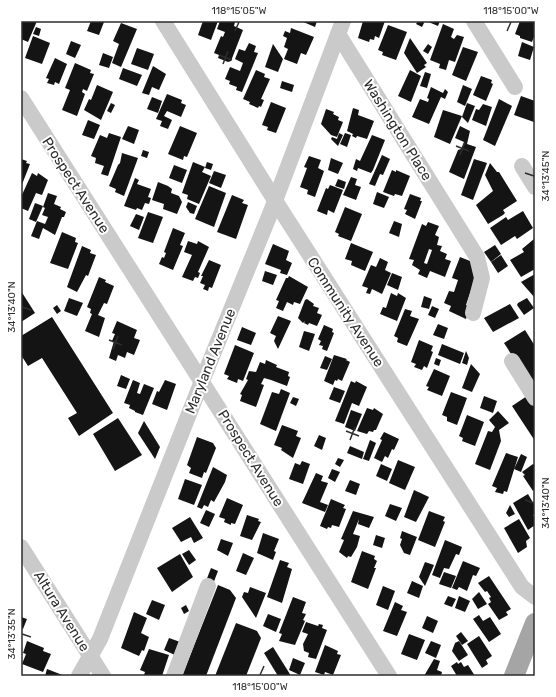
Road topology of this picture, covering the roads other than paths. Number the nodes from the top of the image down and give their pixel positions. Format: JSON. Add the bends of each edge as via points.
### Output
{"nodes":[{"id":1,"x":164,"y":21,"type":"edge"},
{"id":2,"x":474,"y":21,"type":"edge"},
{"id":3,"x":340,"y":27,"type":"edge"},
{"id":4,"x":516,"y":87,"type":"dead end"},
{"id":5,"x":21,"y":98,"type":"edge"},
{"id":6,"x":522,"y":166,"type":"dead end"},
{"id":7,"x":535,"y":187,"type":"edge"},
{"id":8,"x":276,"y":201,"type":"junction"},
{"id":9,"x":473,"y":313,"type":"dead end"},
{"id":10,"x":512,"y":361,"type":"dead end"},
{"id":11,"x":202,"y":381,"type":"junction"},
{"id":12,"x":535,"y":398,"type":"edge"},
{"id":13,"x":21,"y":547,"type":"edge"},
{"id":14,"x":208,"y":586,"type":"dead end"},
{"id":15,"x":535,"y":597,"type":"edge"},
{"id":16,"x":535,"y":623,"type":"edge"},
{"id":17,"x":90,"y":656,"type":"junction"},
{"id":18,"x":79,"y":676,"type":"edge"},
{"id":19,"x":103,"y":676,"type":"edge"},
{"id":20,"x":174,"y":676,"type":"edge"},
{"id":21,"x":389,"y":676,"type":"edge"},
{"id":22,"x":514,"y":676,"type":"edge"}],
"edges":[{"from":1,"to":8,"type":"street","name":"Community Avenue"},
{"from":2,"to":4,"type":"street"},
{"from":3,"to":8,"type":"street","name":"Maryland Avenue"},
{"from":3,"to":9,"type":"street","name":"Washington Place","via":[[478,257],[482,278]]},
{"from":5,"to":11,"type":"street","name":"Prospect Avenue"},
{"from":6,"to":7,"type":"street"},
{"from":8,"to":11,"type":"street","name":"Maryland Avenue"},
{"from":8,"to":15,"type":"street","name":"Community Avenue","via":[[522,587]]},
{"from":10,"to":12,"type":"street"},
{"from":11,"to":17,"type":"street","name":"Maryland Avenue","via":[[100,640]]},
{"from":11,"to":21,"type":"street","name":"Prospect Avenue"},
{"from":13,"to":17,"type":"street","name":"Altura Avenue"},
{"from":14,"to":20,"type":"street"},
{"from":16,"to":22,"type":"main road"},
{"from":17,"to":18,"type":"street","name":"Maryland Avenue"},
{"from":17,"to":19,"type":"street","name":"Altura Avenue"}]}
